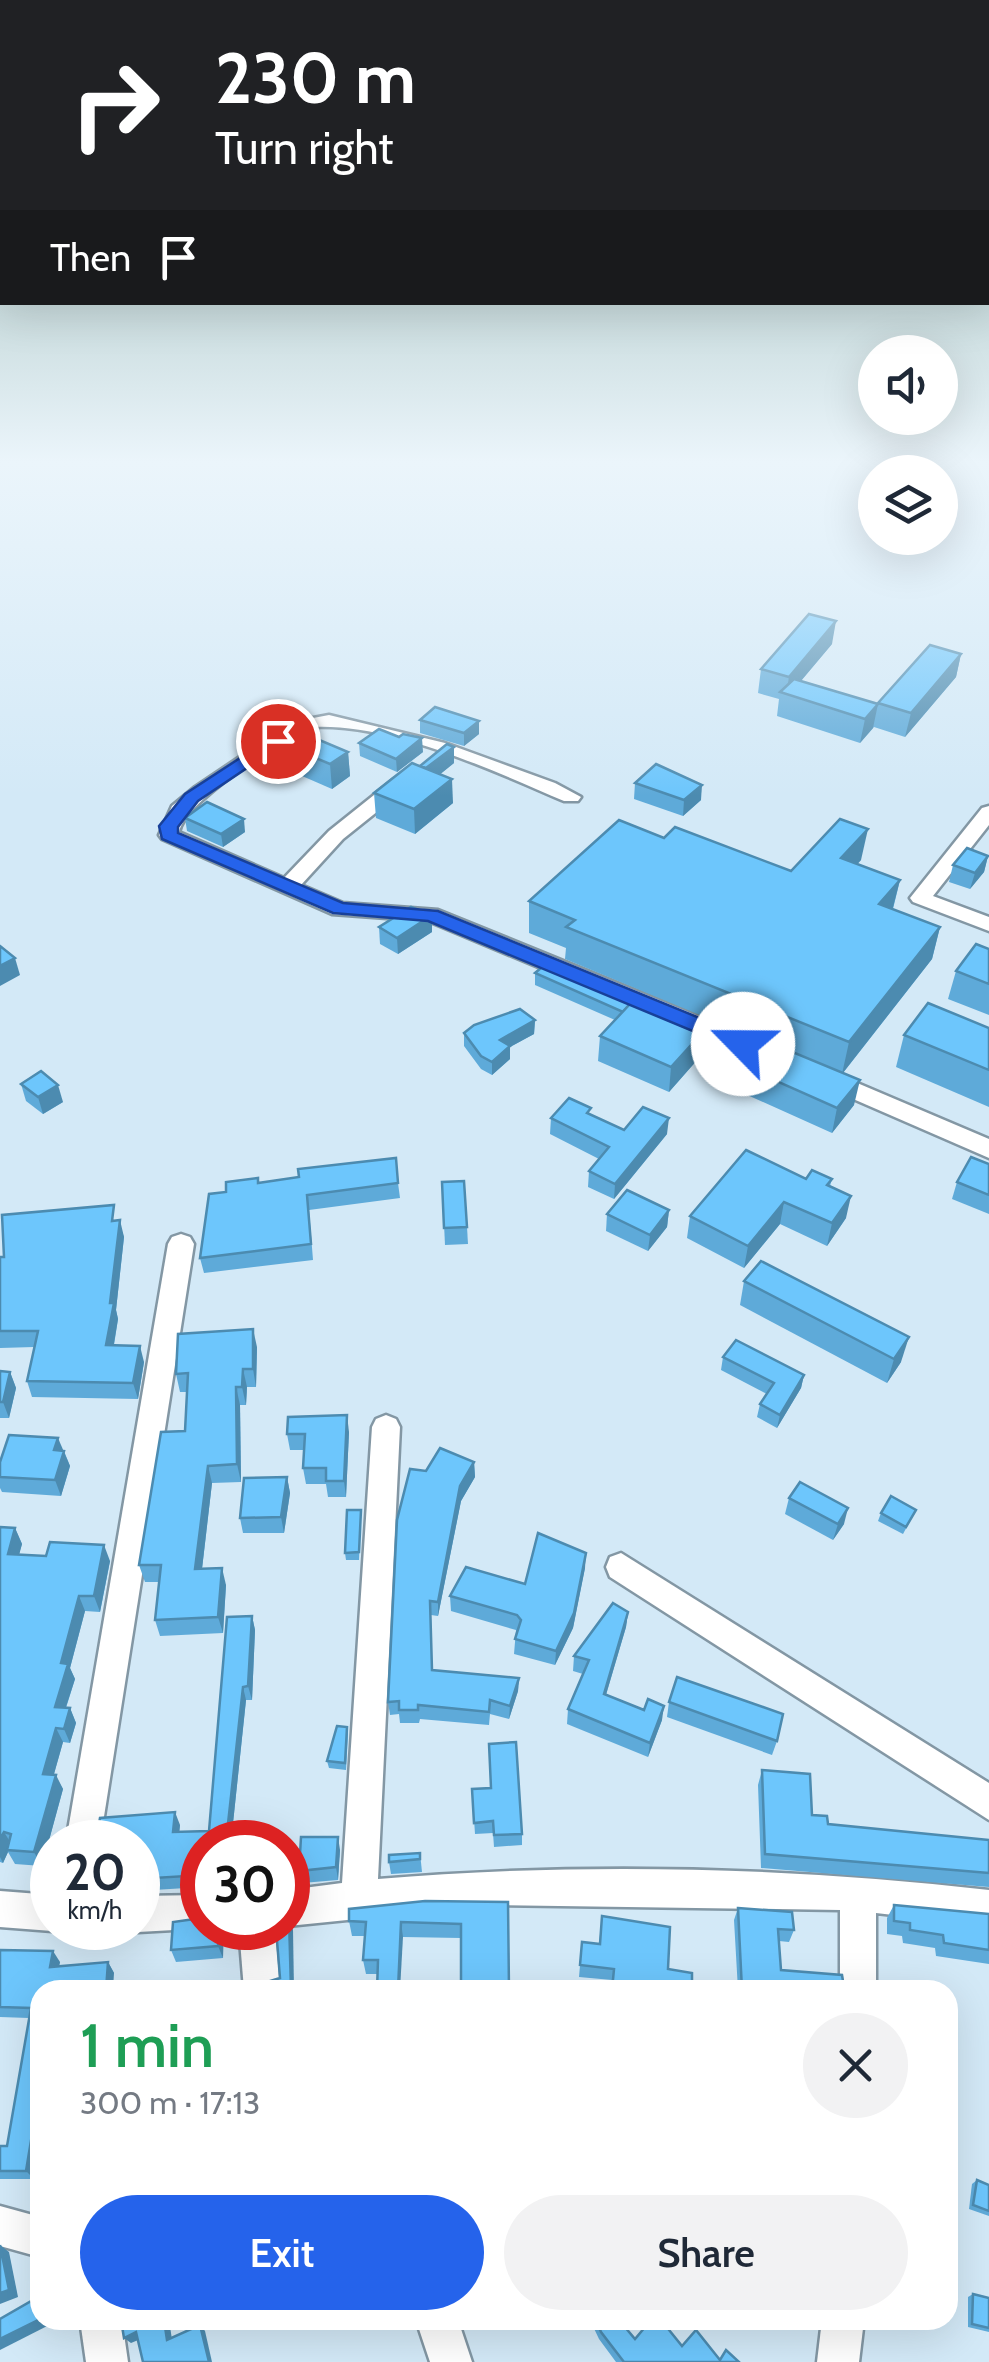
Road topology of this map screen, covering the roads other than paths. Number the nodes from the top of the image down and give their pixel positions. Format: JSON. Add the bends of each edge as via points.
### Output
{"nodes":[{"id":1,"x":428,"y":761,"type":"junction"},
{"id":2,"x":570,"y":797,"type":"dead end"},
{"id":3,"x":989,"y":812,"type":"edge"},
{"id":4,"x":286,"y":888,"type":"junction"},
{"id":5,"x":989,"y":924,"type":"edge"},
{"id":6,"x":989,"y":1150,"type":"edge"},
{"id":7,"x":181,"y":1244,"type":"dead end"},
{"id":8,"x":386,"y":1427,"type":"dead end"},
{"id":9,"x":620,"y":1567,"type":"dead end"},
{"id":10,"x":989,"y":1803,"type":"edge"},
{"id":11,"x":87,"y":1820,"type":"edge"},
{"id":12,"x":858,"y":1894,"type":"junction"},
{"id":13,"x":359,"y":1898,"type":"junction"},
{"id":14,"x":310,"y":1905,"type":"edge"},
{"id":15,"x":989,"y":1908,"type":"edge"},
{"id":16,"x":0,"y":1910,"type":"edge"},
{"id":17,"x":30,"y":1911,"type":"edge"},
{"id":18,"x":259,"y":1950,"type":"edge"},
{"id":19,"x":261,"y":1980,"type":"edge"},
{"id":20,"x":858,"y":1980,"type":"edge"},
{"id":21,"x":0,"y":2226,"type":"edge"},
{"id":22,"x":30,"y":2234,"type":"edge"},
{"id":23,"x":102,"y":2330,"type":"edge"},
{"id":24,"x":440,"y":2330,"type":"edge"},
{"id":25,"x":842,"y":2330,"type":"edge"},
{"id":26,"x":107,"y":2362,"type":"edge"},
{"id":27,"x":450,"y":2362,"type":"edge"},
{"id":28,"x":838,"y":2362,"type":"edge"}],
"edges":[{"from":1,"to":2,"type":"street"},
{"from":1,"to":4,"type":"street","via":[[336,835]]},
{"from":1,"to":4,"type":"street","via":[[374,728],[307,722],[192,797],[168,826],[169,836]]},
{"from":3,"to":5,"type":"street","via":[[920,898]]},
{"from":4,"to":6,"type":"street","via":[[340,908],[432,915]]},
{"from":7,"to":11,"type":"street"},
{"from":8,"to":13,"type":"street"},
{"from":9,"to":10,"type":"street"},
{"from":12,"to":13,"type":"street","via":[[495,1887]]},
{"from":12,"to":15,"type":"street"},
{"from":12,"to":20,"type":"street"},
{"from":13,"to":14,"type":"street"},
{"from":16,"to":17,"type":"street"},
{"from":18,"to":19,"type":"street"},
{"from":21,"to":22,"type":"street"},
{"from":23,"to":26,"type":"street"},
{"from":24,"to":27,"type":"street"},
{"from":25,"to":28,"type":"street"}]}
